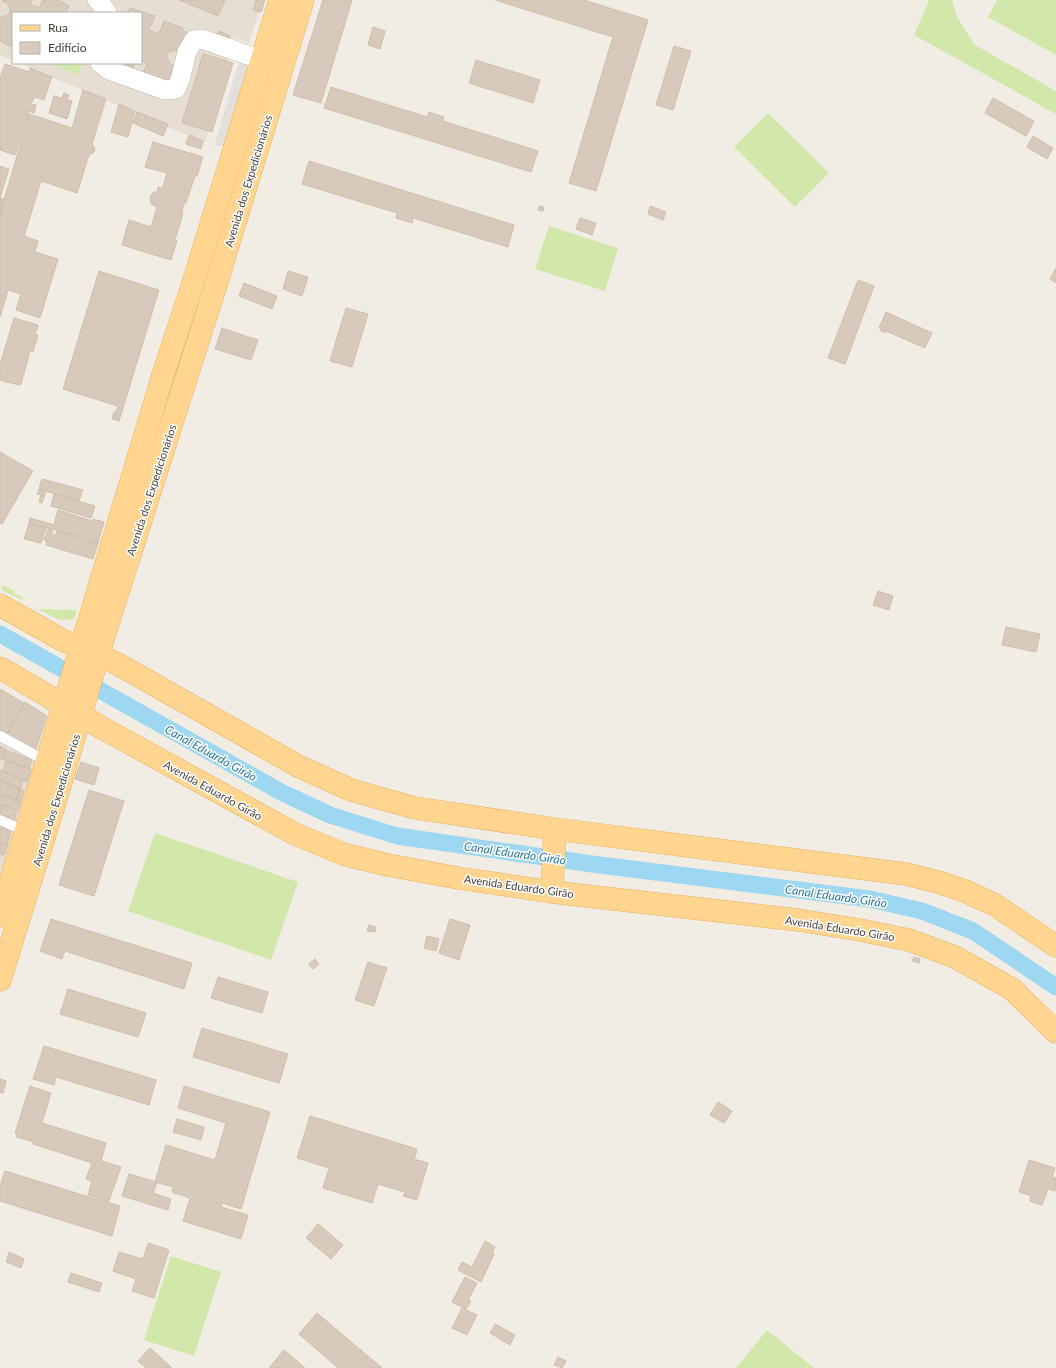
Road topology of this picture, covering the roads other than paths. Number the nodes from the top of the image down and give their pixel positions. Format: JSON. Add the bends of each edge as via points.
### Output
{"nodes":[{"id":1,"x":97,"y":0,"type":"edge"},
{"id":2,"x":280,"y":0,"type":"edge"},
{"id":3,"x":302,"y":0,"type":"edge"},
{"id":4,"x":107,"y":12,"type":"edge"},
{"id":5,"x":262,"y":60,"type":"junction"},
{"id":6,"x":101,"y":64,"type":"edge"},
{"id":7,"x":194,"y":280,"type":"junction"},
{"id":8,"x":215,"y":288,"type":"junction"},
{"id":9,"x":0,"y":605,"type":"edge"},
{"id":10,"x":88,"y":659,"type":"junction"},
{"id":11,"x":0,"y":668,"type":"edge"},
{"id":12,"x":75,"y":701,"type":"junction"},
{"id":13,"x":0,"y":736,"type":"edge"},
{"id":14,"x":46,"y":761,"type":"junction"},
{"id":15,"x":0,"y":820,"type":"edge"},
{"id":16,"x":25,"y":831,"type":"junction"},
{"id":17,"x":555,"y":834,"type":"junction"},
{"id":18,"x":552,"y":886,"type":"junction"},
{"id":19,"x":0,"y":916,"type":"edge"},
{"id":20,"x":1056,"y":946,"type":"edge"},
{"id":21,"x":0,"y":980,"type":"edge"},
{"id":22,"x":1056,"y":1032,"type":"edge"}],
"edges":[{"from":1,"to":4,"type":"street"},
{"from":2,"to":5,"type":"main road","name":"Avenida dos Expedicionários"},
{"from":3,"to":8,"type":"main road","name":"Avenida dos Expedicionários"},
{"from":5,"to":6,"type":"street","via":[[202,39],[194,40],[187,52],[176,89],[165,90],[109,70]]},
{"from":5,"to":7,"type":"main road","name":"Avenida dos Expedicionários"},
{"from":7,"to":8,"type":"main road"},
{"from":7,"to":10,"type":"main road","name":"Avenida dos Expedicionários","via":[[163,374]]},
{"from":8,"to":10,"type":"main road","name":"Avenida dos Expedicionários"},
{"from":9,"to":10,"type":"main road","via":[[64,641]]},
{"from":10,"to":12,"type":"main road","name":"Avenida dos Expedicionários"},
{"from":10,"to":17,"type":"main road","via":[[121,666],[298,766],[351,790],[415,808]]},
{"from":11,"to":12,"type":"main road","name":"Avenida Eduardo Girão"},
{"from":12,"to":14,"type":"main road","name":"Avenida dos Expedicionários"},
{"from":12,"to":18,"type":"main road","name":"Avenida Eduardo Girão","via":[[104,729],[295,834],[343,854],[394,867]]},
{"from":12,"to":21,"type":"main road","name":"Avenida dos Expedicionários"},
{"from":13,"to":14,"type":"lane"},
{"from":14,"to":16,"type":"main road","name":"Avenida dos Expedicionários"},
{"from":15,"to":16,"type":"lane"},
{"from":16,"to":19,"type":"main road","name":"Avenida dos Expedicionários"},
{"from":17,"to":18,"type":"main road"},
{"from":17,"to":20,"type":"main road","via":[[906,874],[951,886],[994,905]]},
{"from":18,"to":22,"type":"main road","name":"Avenida Eduardo Girão","via":[[798,920],[909,940],[955,957],[1012,989]]}]}
